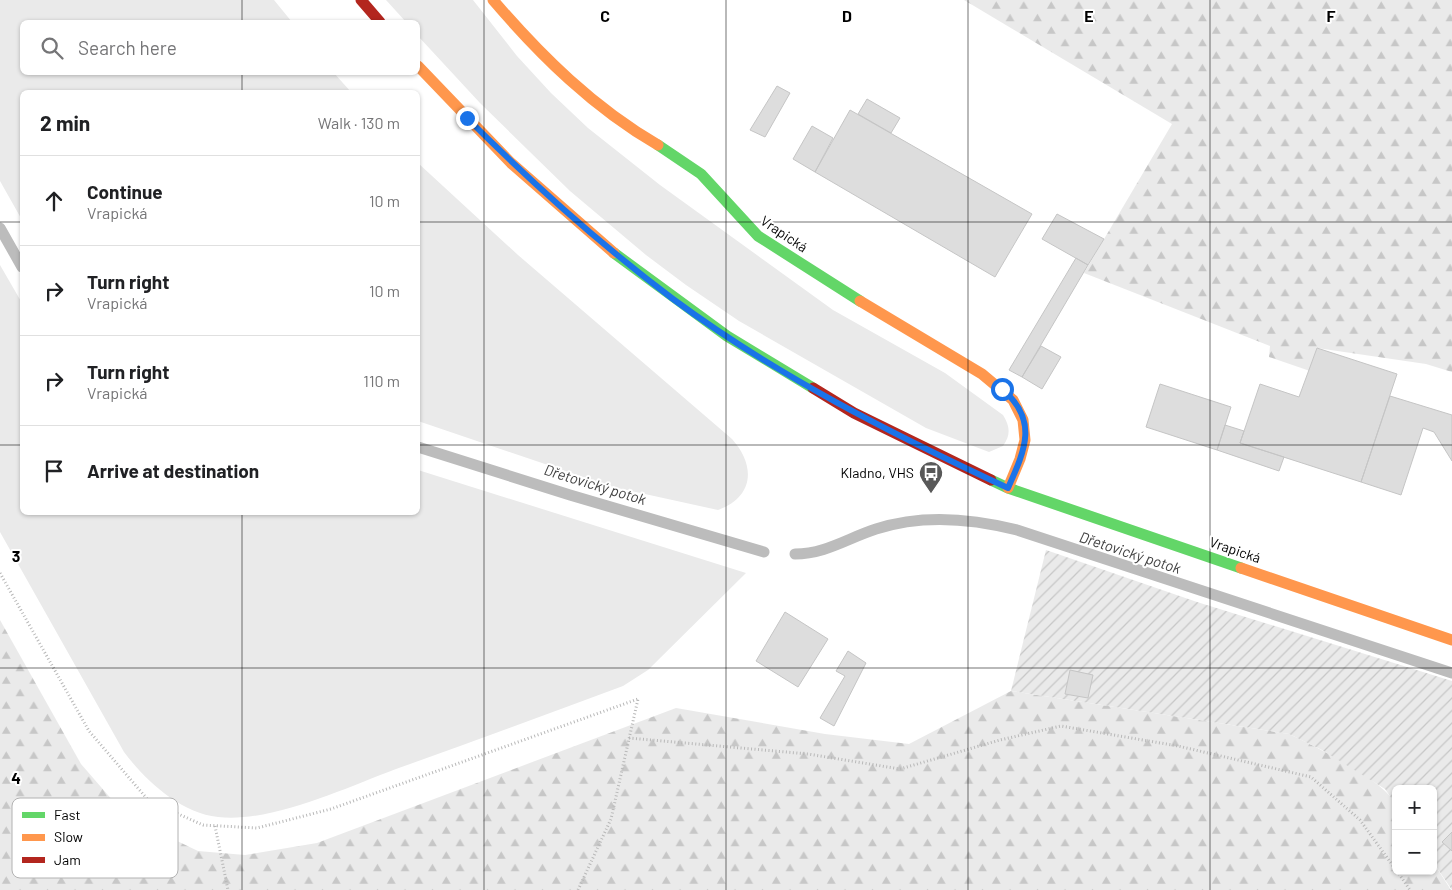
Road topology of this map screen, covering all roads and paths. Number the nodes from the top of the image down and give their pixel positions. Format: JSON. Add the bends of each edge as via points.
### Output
{"nodes":[{"id":1,"x":361,"y":0,"type":"edge"},
{"id":2,"x":493,"y":0,"type":"edge"},
{"id":3,"x":378,"y":20,"type":"edge"},
{"id":4,"x":420,"y":68,"type":"edge"},
{"id":5,"x":1008,"y":488,"type":"junction"},
{"id":6,"x":0,"y":573,"type":"edge"},
{"id":7,"x":1452,"y":640,"type":"edge"},
{"id":8,"x":629,"y":738,"type":"junction"},
{"id":9,"x":147,"y":798,"type":"edge"},
{"id":10,"x":178,"y":813,"type":"edge"},
{"id":11,"x":215,"y":826,"type":"junction"},
{"id":12,"x":1392,"y":865,"type":"edge"},
{"id":13,"x":1399,"y":875,"type":"edge"},
{"id":14,"x":228,"y":890,"type":"edge"},
{"id":15,"x":578,"y":890,"type":"edge"},
{"id":16,"x":1410,"y":890,"type":"edge"}],
"edges":[{"from":1,"to":3,"type":"main road"},
{"from":2,"to":5,"type":"main road","name":"Vrapická","via":[[560,73],[626,126],[702,175],[738,219],[758,236],[1012,397],[1024,419],[1026,442]]},
{"from":4,"to":5,"type":"main road","name":"Vrapická","via":[[479,131],[552,200],[675,300],[772,365],[854,413]]},
{"from":5,"to":7,"type":"main road","name":"Vrapická"},
{"from":6,"to":9,"type":"path","via":[[89,732]]},
{"from":8,"to":11,"type":"path","via":[[638,700],[330,809],[257,828]]},
{"from":8,"to":12,"type":"path","via":[[808,754],[900,769],[1060,726],[1178,746],[1311,777],[1360,820]]},
{"from":8,"to":15,"type":"path","via":[[610,819]]},
{"from":10,"to":11,"type":"path","via":[[203,825]]},
{"from":11,"to":14,"type":"path"},
{"from":13,"to":16,"type":"path"}]}
